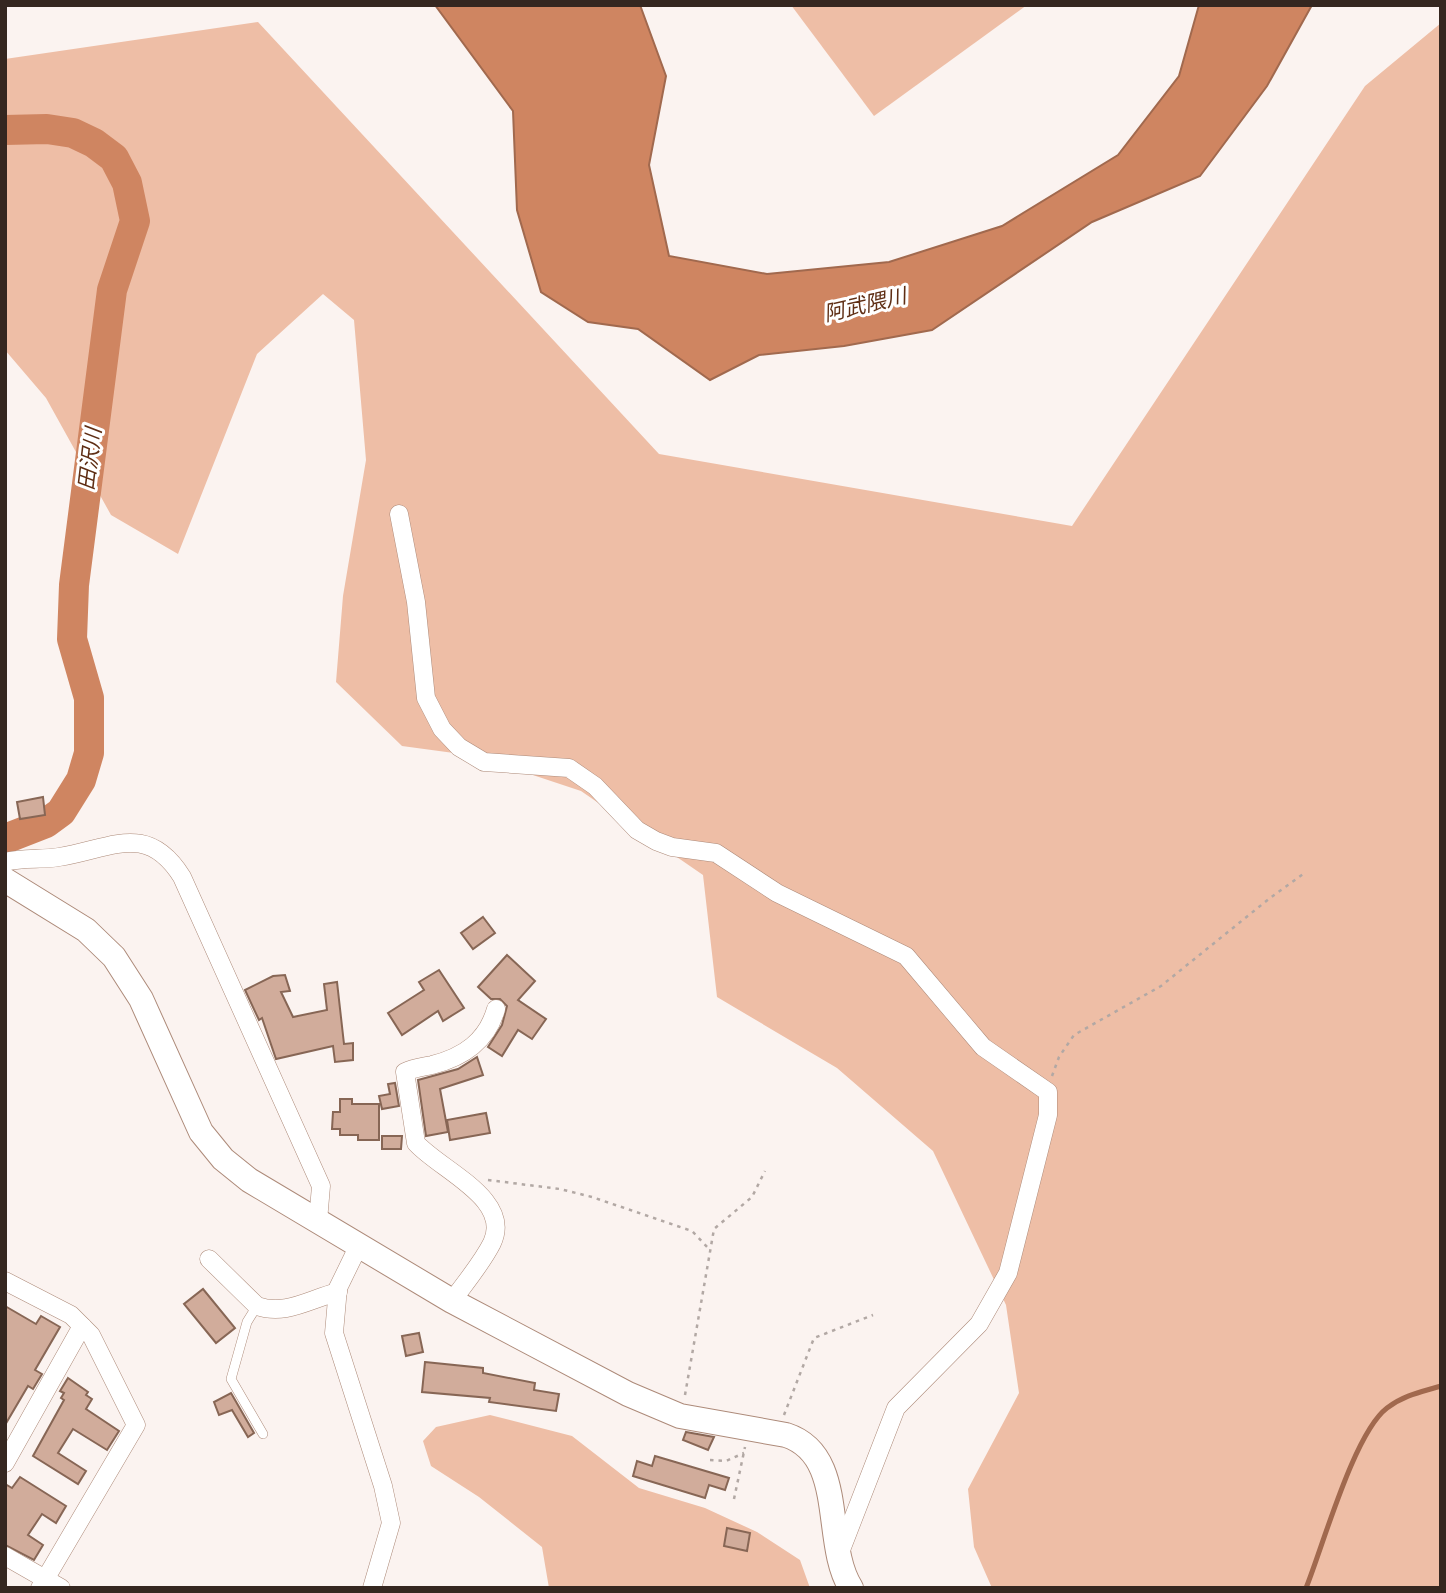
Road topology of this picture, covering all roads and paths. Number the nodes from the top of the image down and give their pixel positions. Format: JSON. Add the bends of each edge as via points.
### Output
{"nodes":[{"id":1,"x":399,"y":514,"type":"dead end"},
{"id":2,"x":5,"y":862,"type":"edge"},
{"id":3,"x":1306,"y":872,"type":"dead end"},
{"id":4,"x":5,"y":880,"type":"edge"},
{"id":5,"x":496,"y":1009,"type":"dead end"},
{"id":6,"x":1048,"y":1092,"type":"junction"},
{"id":7,"x":765,"y":1171,"type":"dead end"},
{"id":8,"x":465,"y":1183,"type":"junction"},
{"id":9,"x":318,"y":1221,"type":"junction"},
{"id":10,"x":358,"y":1247,"type":"junction"},
{"id":11,"x":710,"y":1250,"type":"junction"},
{"id":12,"x":209,"y":1259,"type":"dead end"},
{"id":13,"x":5,"y":1281,"type":"edge"},
{"id":14,"x":338,"y":1292,"type":"junction"},
{"id":15,"x":452,"y":1301,"type":"junction"},
{"id":16,"x":257,"y":1306,"type":"junction"},
{"id":17,"x":873,"y":1315,"type":"dead end"},
{"id":18,"x":82,"y":1325,"type":"junction"},
{"id":19,"x":680,"y":1416,"type":"junction"},
{"id":20,"x":263,"y":1434,"type":"dead end"},
{"id":21,"x":777,"y":1434,"type":"junction"},
{"id":22,"x":747,"y":1441,"type":"junction"},
{"id":23,"x":710,"y":1460,"type":"dead end"},
{"id":24,"x":5,"y":1463,"type":"edge"},
{"id":25,"x":734,"y":1499,"type":"dead end"},
{"id":26,"x":839,"y":1555,"type":"junction"},
{"id":27,"x":5,"y":1556,"type":"edge"},
{"id":28,"x":49,"y":1585,"type":"edge"},
{"id":29,"x":372,"y":1588,"type":"edge"},
{"id":30,"x":851,"y":1588,"type":"edge"}],
"edges":[{"from":1,"to":6,"type":"street","via":[[416,602],[426,698],[442,729],[459,747],[484,762],[569,768],[646,835],[672,846],[716,853],[777,892],[906,956],[983,1047]]},
{"from":2,"to":9,"type":"street","via":[[64,856],[131,841],[171,859],[321,1186]]},
{"from":3,"to":6,"type":"path","via":[[1161,986],[1074,1035],[1059,1057]]},
{"from":4,"to":9,"type":"street","via":[[86,930],[106,948],[141,999],[209,1143],[249,1180]]},
{"from":5,"to":8,"type":"street","via":[[483,1037],[472,1048],[458,1057],[405,1072],[416,1143]]},
{"from":6,"to":26,"type":"street","via":[[1048,1115],[1007,1273],[979,1324],[897,1408]]},
{"from":7,"to":11,"type":"path","via":[[752,1197],[714,1229]]},
{"from":8,"to":11,"type":"path","via":[[504,1180],[592,1197],[692,1231]]},
{"from":8,"to":15,"type":"street","via":[[487,1200],[496,1229],[492,1243]]},
{"from":9,"to":10,"type":"street"},
{"from":10,"to":14,"type":"street"},
{"from":10,"to":15,"type":"street"},
{"from":11,"to":19,"type":"path"},
{"from":12,"to":16,"type":"street"},
{"from":13,"to":18,"type":"street"},
{"from":14,"to":16,"type":"street","via":[[281,1311]]},
{"from":14,"to":29,"type":"street","via":[[334,1323],[338,1350],[391,1523]]},
{"from":15,"to":19,"type":"street","via":[[628,1394]]},
{"from":16,"to":20,"type":"lane","via":[[247,1322],[231,1379]]},
{"from":17,"to":21,"type":"path","via":[[814,1338]]},
{"from":18,"to":24,"type":"street"},
{"from":18,"to":28,"type":"street","via":[[136,1425]]},
{"from":19,"to":22,"type":"street"},
{"from":21,"to":22,"type":"street"},
{"from":21,"to":26,"type":"street","via":[[795,1437],[819,1462]]},
{"from":22,"to":23,"type":"path","via":[[726,1461]]},
{"from":22,"to":25,"type":"path"},
{"from":26,"to":30,"type":"street"},
{"from":27,"to":28,"type":"street"}]}
